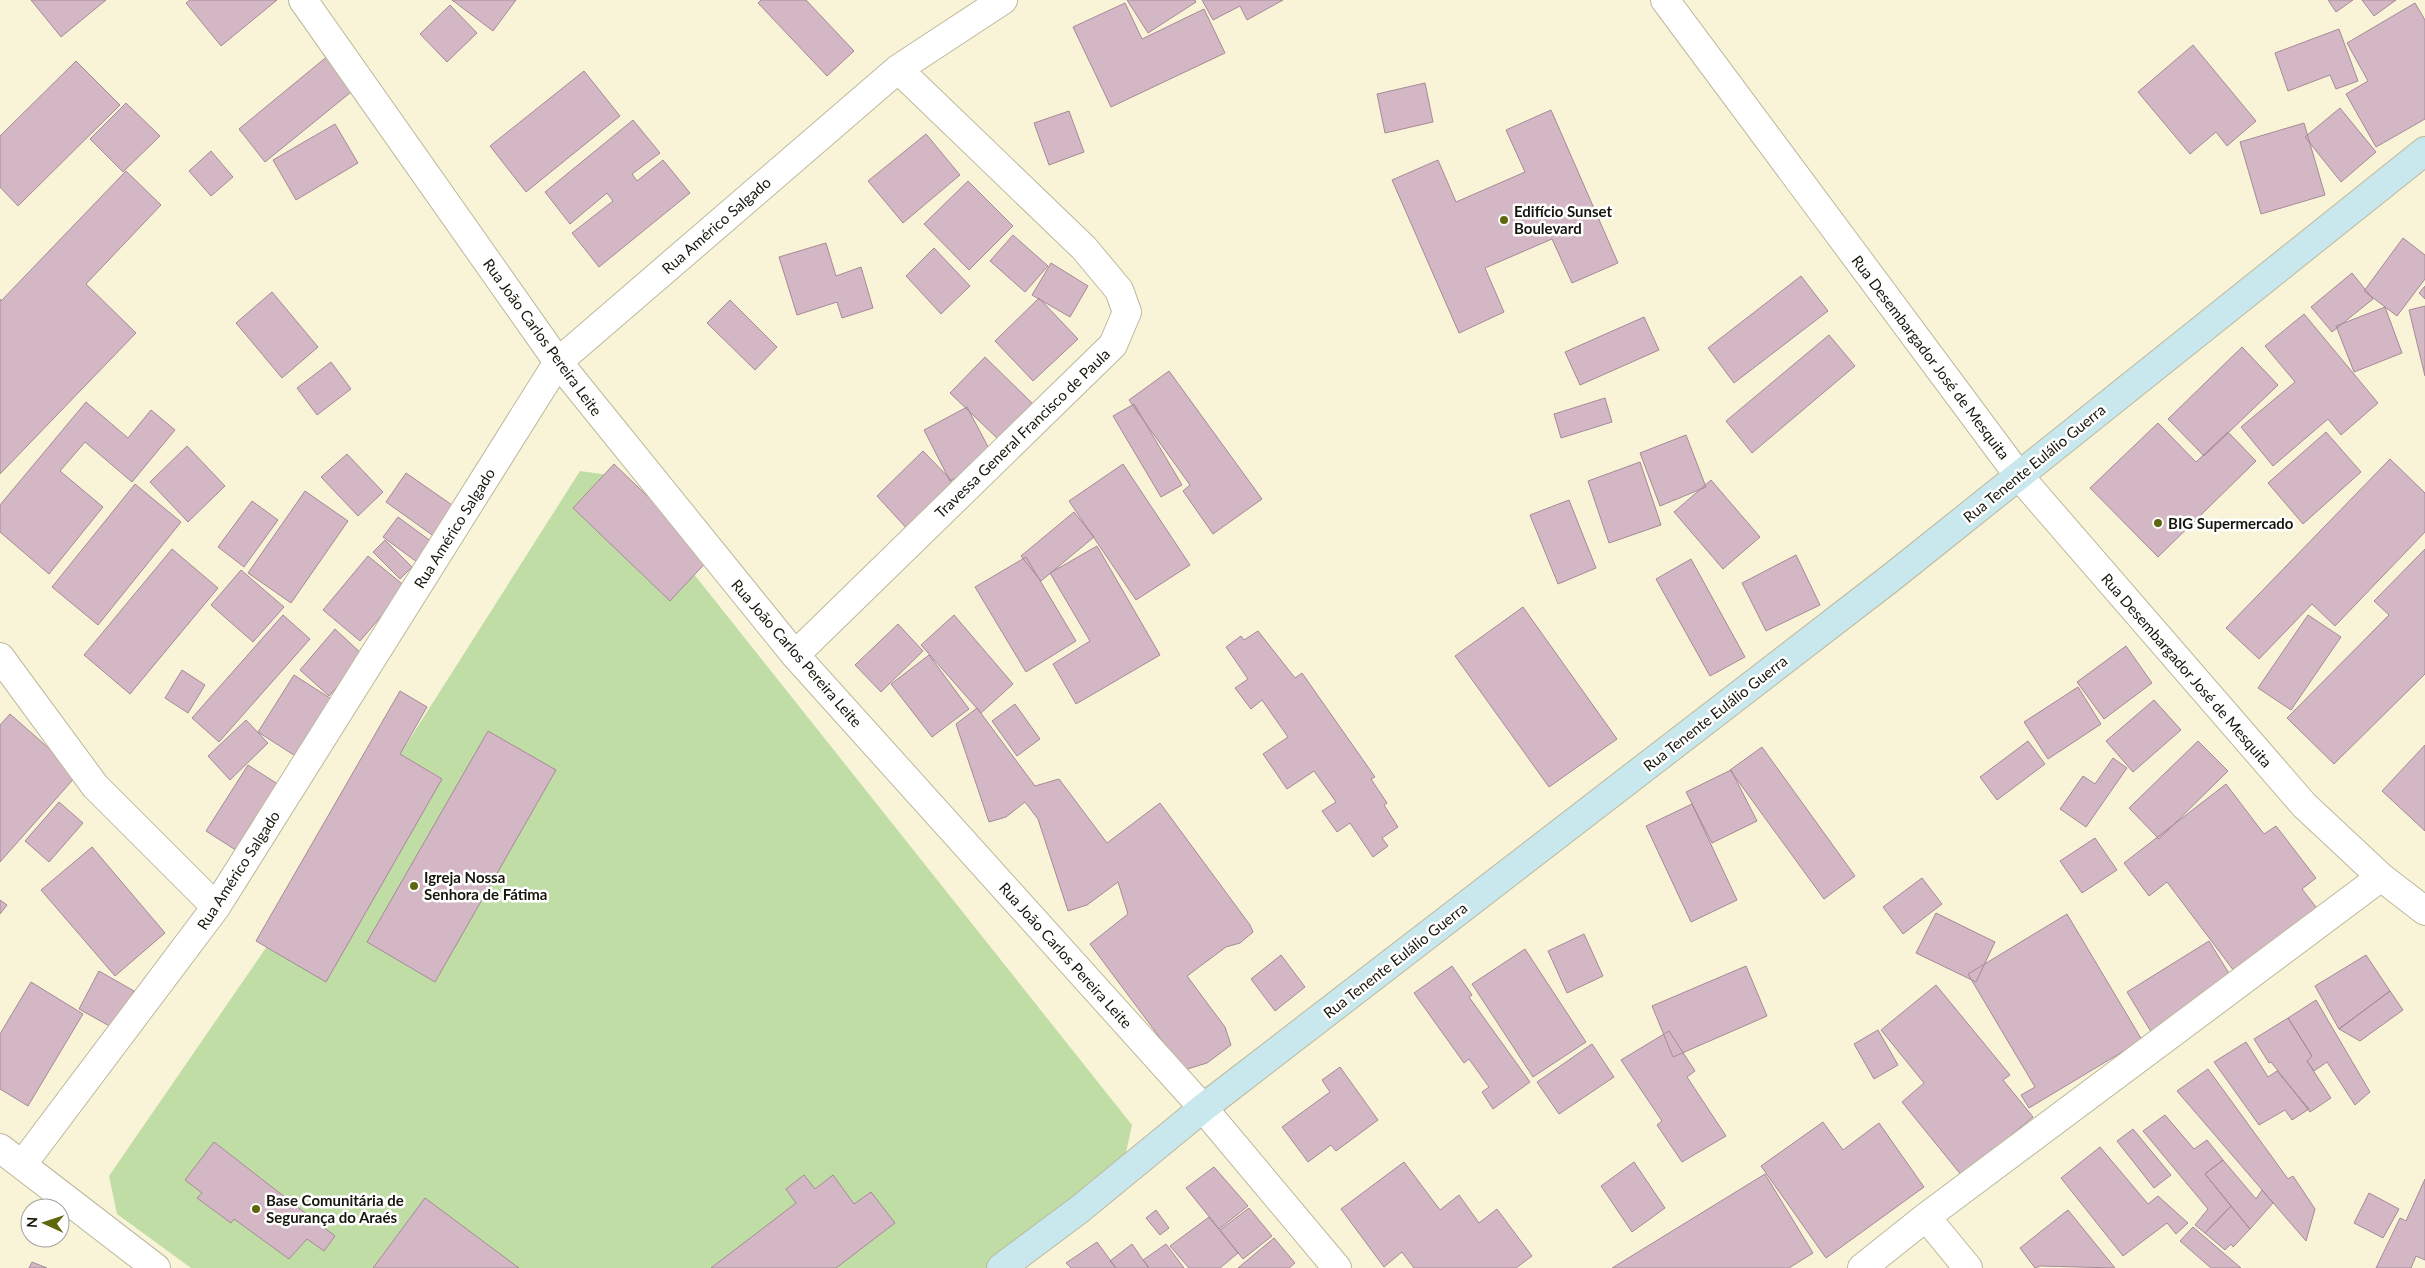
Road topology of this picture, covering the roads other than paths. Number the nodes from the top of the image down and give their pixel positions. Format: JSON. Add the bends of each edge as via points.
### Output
{"nodes":[{"id":1,"x":304,"y":0,"type":"edge"},
{"id":2,"x":1003,"y":0,"type":"edge"},
{"id":3,"x":1665,"y":0,"type":"edge"},
{"id":4,"x":898,"y":69,"type":"junction"},
{"id":5,"x":2425,"y":151,"type":"edge"},
{"id":6,"x":558,"y":362,"type":"junction"},
{"id":7,"x":2019,"y":476,"type":"junction"},
{"id":8,"x":795,"y":655,"type":"junction"},
{"id":9,"x":0,"y":657,"type":"edge"},
{"id":10,"x":2381,"y":877,"type":"junction"},
{"id":11,"x":216,"y":907,"type":"junction"},
{"id":12,"x":2425,"y":911,"type":"edge"},
{"id":13,"x":1203,"y":1108,"type":"junction"},
{"id":14,"x":0,"y":1148,"type":"edge"},
{"id":15,"x":22,"y":1165,"type":"junction"},
{"id":16,"x":1926,"y":1217,"type":"junction"},
{"id":17,"x":156,"y":1268,"type":"edge"},
{"id":18,"x":1001,"y":1268,"type":"edge"},
{"id":19,"x":1337,"y":1268,"type":"edge"},
{"id":20,"x":1862,"y":1268,"type":"edge"},
{"id":21,"x":1968,"y":1268,"type":"edge"}],
"edges":[{"from":1,"to":6,"type":"street","name":"Rua João Carlos Pereira Leite"},
{"from":2,"to":4,"type":"street","name":"Rua Américo Salgado"},
{"from":3,"to":7,"type":"street","name":"Rua Desembargador José de Mesquita"},
{"from":4,"to":6,"type":"street","name":"Rua Américo Salgado"},
{"from":4,"to":8,"type":"street","name":"Travessa General Francisco de Paula","via":[[1084,248],[1119,290],[1127,312],[1113,345]]},
{"from":5,"to":7,"type":"street","name":"Rua Tenente Eulálio Guerra"},
{"from":6,"to":8,"type":"street","name":"Rua João Carlos Pereira Leite"},
{"from":6,"to":11,"type":"street","name":"Rua Américo Salgado"},
{"from":7,"to":10,"type":"street","name":"Rua Desembargador José de Mesquita","via":[[2304,805]]},
{"from":7,"to":13,"type":"street","name":"Rua Tenente Eulálio Guerra"},
{"from":8,"to":13,"type":"street","name":"Rua João Carlos Pereira Leite"},
{"from":9,"to":11,"type":"street","via":[[94,786]]},
{"from":10,"to":12,"type":"street","name":"Rua Desembargador José de Mesquita"},
{"from":10,"to":16,"type":"street"},
{"from":11,"to":15,"type":"street","name":"Rua Américo Salgado"},
{"from":13,"to":18,"type":"street","name":"Rua Tenente Eulálio Guerra","via":[[1080,1209]]},
{"from":13,"to":19,"type":"street","name":"Rua João Carlos Pereira Leite"},
{"from":14,"to":15,"type":"street"},
{"from":15,"to":17,"type":"street"},
{"from":16,"to":20,"type":"street"},
{"from":16,"to":21,"type":"street"}]}
